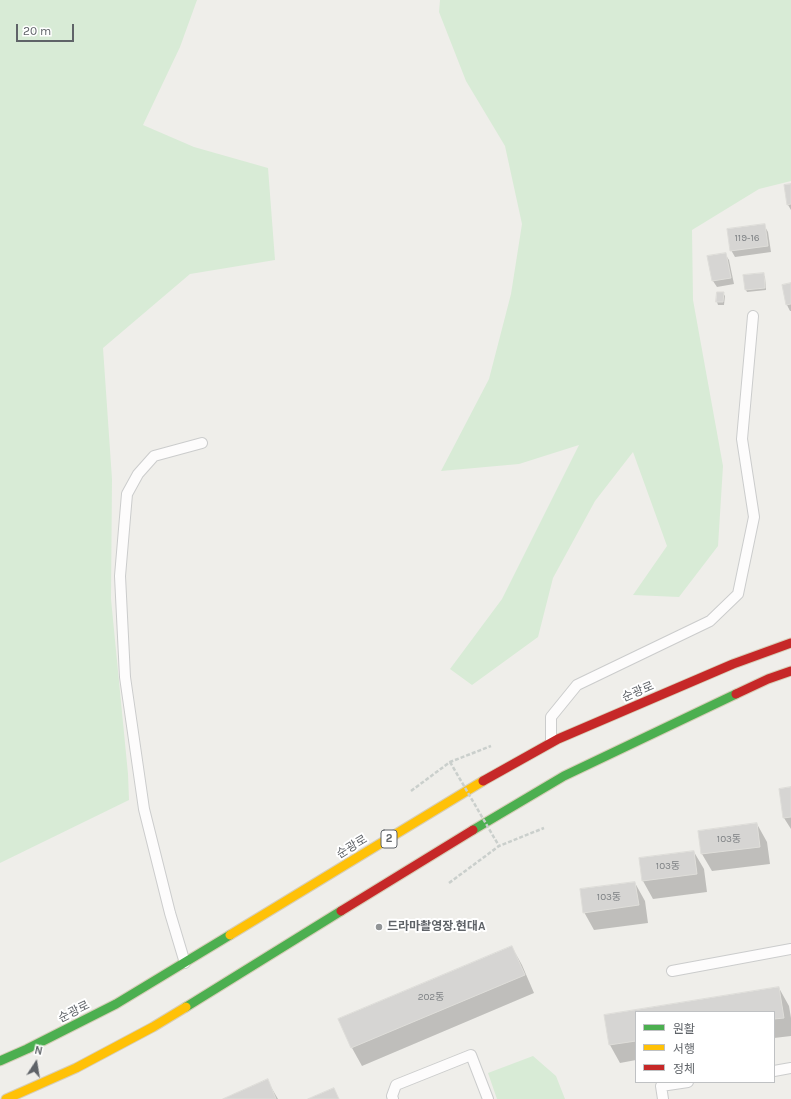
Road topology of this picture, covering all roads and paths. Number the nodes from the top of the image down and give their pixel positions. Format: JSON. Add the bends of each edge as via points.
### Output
{"nodes":[{"id":1,"x":753,"y":316,"type":"dead end"},
{"id":2,"x":202,"y":443,"type":"dead end"},
{"id":3,"x":791,"y":643,"type":"edge"},
{"id":4,"x":791,"y":671,"type":"edge"},
{"id":5,"x":551,"y":743,"type":"junction"},
{"id":6,"x":491,"y":746,"type":"dead end"},
{"id":7,"x":450,"y":762,"type":"junction"},
{"id":8,"x":411,"y":791,"type":"dead end"},
{"id":9,"x":544,"y":828,"type":"dead end"},
{"id":10,"x":499,"y":846,"type":"junction"},
{"id":11,"x":449,"y":883,"type":"dead end"},
{"id":12,"x":791,"y":949,"type":"edge"},
{"id":13,"x":185,"y":962,"type":"junction"},
{"id":14,"x":672,"y":971,"type":"dead end"},
{"id":15,"x":0,"y":1060,"type":"edge"},
{"id":16,"x":791,"y":1068,"type":"edge"},
{"id":17,"x":775,"y":1070,"type":"edge"},
{"id":18,"x":681,"y":1083,"type":"edge"},
{"id":19,"x":6,"y":1099,"type":"edge"},
{"id":20,"x":393,"y":1099,"type":"edge"},
{"id":21,"x":488,"y":1099,"type":"edge"},
{"id":22,"x":663,"y":1099,"type":"edge"}],
"edges":[{"from":1,"to":5,"type":"lane","via":[[742,439],[754,517],[738,594],[710,621],[577,685],[551,716]]},
{"from":2,"to":13,"type":"lane","via":[[154,456],[138,474],[127,494],[120,576],[125,676],[144,809]]},
{"from":3,"to":5,"type":"main road","name":"순광로","number":"2","via":[[733,664]]},
{"from":4,"to":19,"type":"main road","via":[[768,679],[564,776],[153,1027],[76,1068]]},
{"from":5,"to":13,"type":"main road","name":"순광로","number":"2"},
{"from":6,"to":7,"type":"path"},
{"from":7,"to":8,"type":"path"},
{"from":7,"to":10,"type":"path","bridge":true},
{"from":9,"to":10,"type":"path"},
{"from":10,"to":11,"type":"path"},
{"from":12,"to":14,"type":"lane"},
{"from":13,"to":15,"type":"main road","name":"순광로","number":"2","via":[[116,1004]]},
{"from":16,"to":17,"type":"lane"},
{"from":18,"to":22,"type":"lane","via":[[661,1086]]},
{"from":20,"to":21,"type":"lane","via":[[396,1085],[471,1055]]}]}
